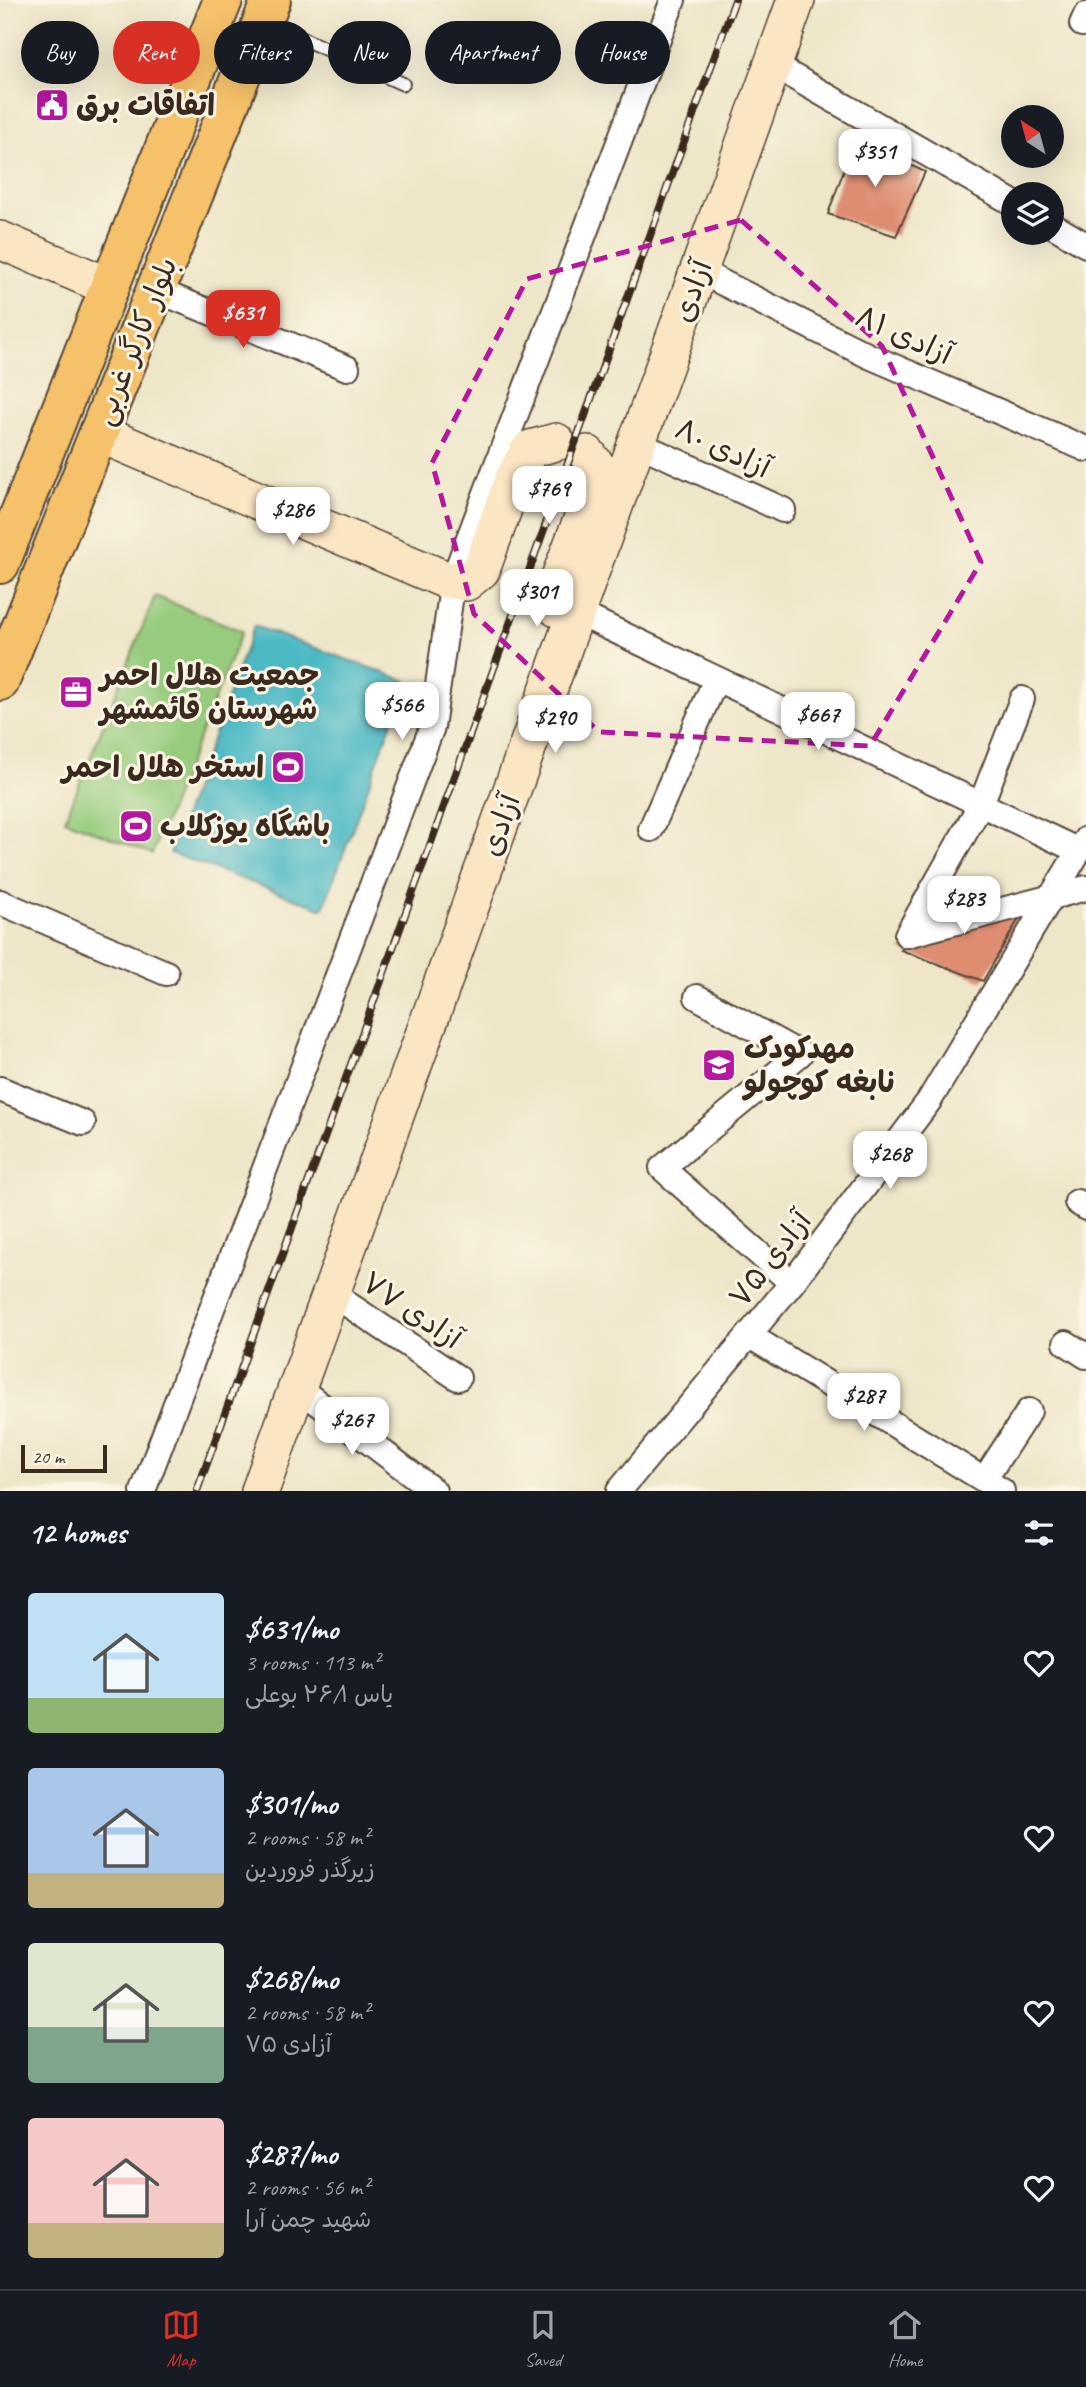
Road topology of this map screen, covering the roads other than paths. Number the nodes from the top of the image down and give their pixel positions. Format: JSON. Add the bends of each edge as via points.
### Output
{"nodes":[{"id":1,"x":223,"y":0,"type":"edge"},
{"id":2,"x":673,"y":0,"type":"edge"},
{"id":3,"x":796,"y":0,"type":"edge"},
{"id":4,"x":266,"y":10,"type":"edge"},
{"id":5,"x":328,"y":43,"type":"edge"},
{"id":6,"x":773,"y":65,"type":"junction"},
{"id":7,"x":1001,"y":196,"type":"edge"},
{"id":8,"x":1064,"y":232,"type":"edge"},
{"id":9,"x":0,"y":240,"type":"edge"},
{"id":10,"x":1086,"y":245,"type":"edge"},
{"id":11,"x":699,"y":271,"type":"junction"},
{"id":12,"x":110,"y":286,"type":"junction"},
{"id":13,"x":156,"y":290,"type":"junction"},
{"id":14,"x":347,"y":368,"type":"dead end"},
{"id":15,"x":98,"y":433,"type":"junction"},
{"id":16,"x":637,"y":443,"type":"junction"},
{"id":17,"x":1086,"y":449,"type":"edge"},
{"id":18,"x":783,"y":510,"type":"dead end"},
{"id":19,"x":0,"y":563,"type":"edge"},
{"id":20,"x":467,"y":575,"type":"junction"},
{"id":21,"x":576,"y":612,"type":"junction"},
{"id":22,"x":716,"y":678,"type":"junction"},
{"id":23,"x":0,"y":681,"type":"edge"},
{"id":24,"x":1022,"y":699,"type":"dead end"},
{"id":25,"x":981,"y":804,"type":"junction"},
{"id":26,"x":651,"y":829,"type":"dead end"},
{"id":27,"x":1083,"y":845,"type":"edge"},
{"id":28,"x":1086,"y":888,"type":"edge"},
{"id":29,"x":0,"y":902,"type":"edge"},
{"id":30,"x":166,"y":972,"type":"dead end"},
{"id":31,"x":697,"y":997,"type":"dead end"},
{"id":32,"x":0,"y":1089,"type":"edge"},
{"id":33,"x":83,"y":1123,"type":"dead end"},
{"id":34,"x":792,"y":1283,"type":"junction"},
{"id":35,"x":331,"y":1293,"type":"junction"},
{"id":36,"x":750,"y":1336,"type":"junction"},
{"id":37,"x":458,"y":1378,"type":"dead end"},
{"id":38,"x":298,"y":1387,"type":"junction"},
{"id":39,"x":1029,"y":1411,"type":"dead end"},
{"id":40,"x":993,"y":1485,"type":"edge"},
{"id":41,"x":143,"y":1491,"type":"edge"},
{"id":42,"x":260,"y":1491,"type":"edge"},
{"id":43,"x":434,"y":1491,"type":"edge"},
{"id":44,"x":619,"y":1491,"type":"edge"}],
"edges":[{"from":1,"to":12,"type":"main road","name":"بلوار کارگر غربی"},
{"from":2,"to":20,"type":"street"},
{"from":3,"to":6,"type":"street","name":"آزادی"},
{"from":4,"to":5,"type":"lane"},
{"from":4,"to":13,"type":"main road","name":"بلوار کارگر غربی"},
{"from":6,"to":7,"type":"street"},
{"from":6,"to":11,"type":"street","name":"آزادی"},
{"from":8,"to":10,"type":"street"},
{"from":9,"to":12,"type":"street"},
{"from":11,"to":16,"type":"street","name":"آزادی"},
{"from":11,"to":17,"type":"street","name":"آزادی ۸۱","via":[[869,356]]},
{"from":12,"to":19,"type":"main road","name":"بلوار کارگر غربی"},
{"from":13,"to":14,"type":"street"},
{"from":13,"to":15,"type":"main road","name":"بلوار کارگر غربی"},
{"from":15,"to":20,"type":"street","via":[[444,579]]},
{"from":15,"to":23,"type":"main road","name":"بلوار کارگر غربی"},
{"from":16,"to":18,"type":"street","name":"آزادی ۸۰"},
{"from":16,"to":21,"type":"street","name":"آزادی"},
{"from":20,"to":21,"type":"street","via":[[530,449],[571,448],[597,467],[555,590],[557,608]]},
{"from":20,"to":41,"type":"street","via":[[432,727]]},
{"from":21,"to":22,"type":"street"},
{"from":21,"to":35,"type":"street","name":"آزادی"},
{"from":22,"to":25,"type":"street"},
{"from":22,"to":26,"type":"street"},
{"from":24,"to":25,"type":"street"},
{"from":25,"to":27,"type":"street"},
{"from":25,"to":28,"type":"street","via":[[907,935]]},
{"from":27,"to":34,"type":"street","name":"آزادی ۷۵","via":[[929,1101]]},
{"from":29,"to":30,"type":"street"},
{"from":31,"to":34,"type":"street","via":[[800,1054],[662,1168]]},
{"from":32,"to":33,"type":"street"},
{"from":34,"to":36,"type":"street","name":"آزادی ۷۵"},
{"from":35,"to":37,"type":"street","name":"آزادی ۷۷"},
{"from":35,"to":38,"type":"street","name":"آزادی"},
{"from":36,"to":40,"type":"street"},
{"from":36,"to":44,"type":"street","name":"آزادی ۷۵"},
{"from":38,"to":42,"type":"street","name":"آزادی"},
{"from":38,"to":43,"type":"street"},
{"from":39,"to":40,"type":"street"}]}
